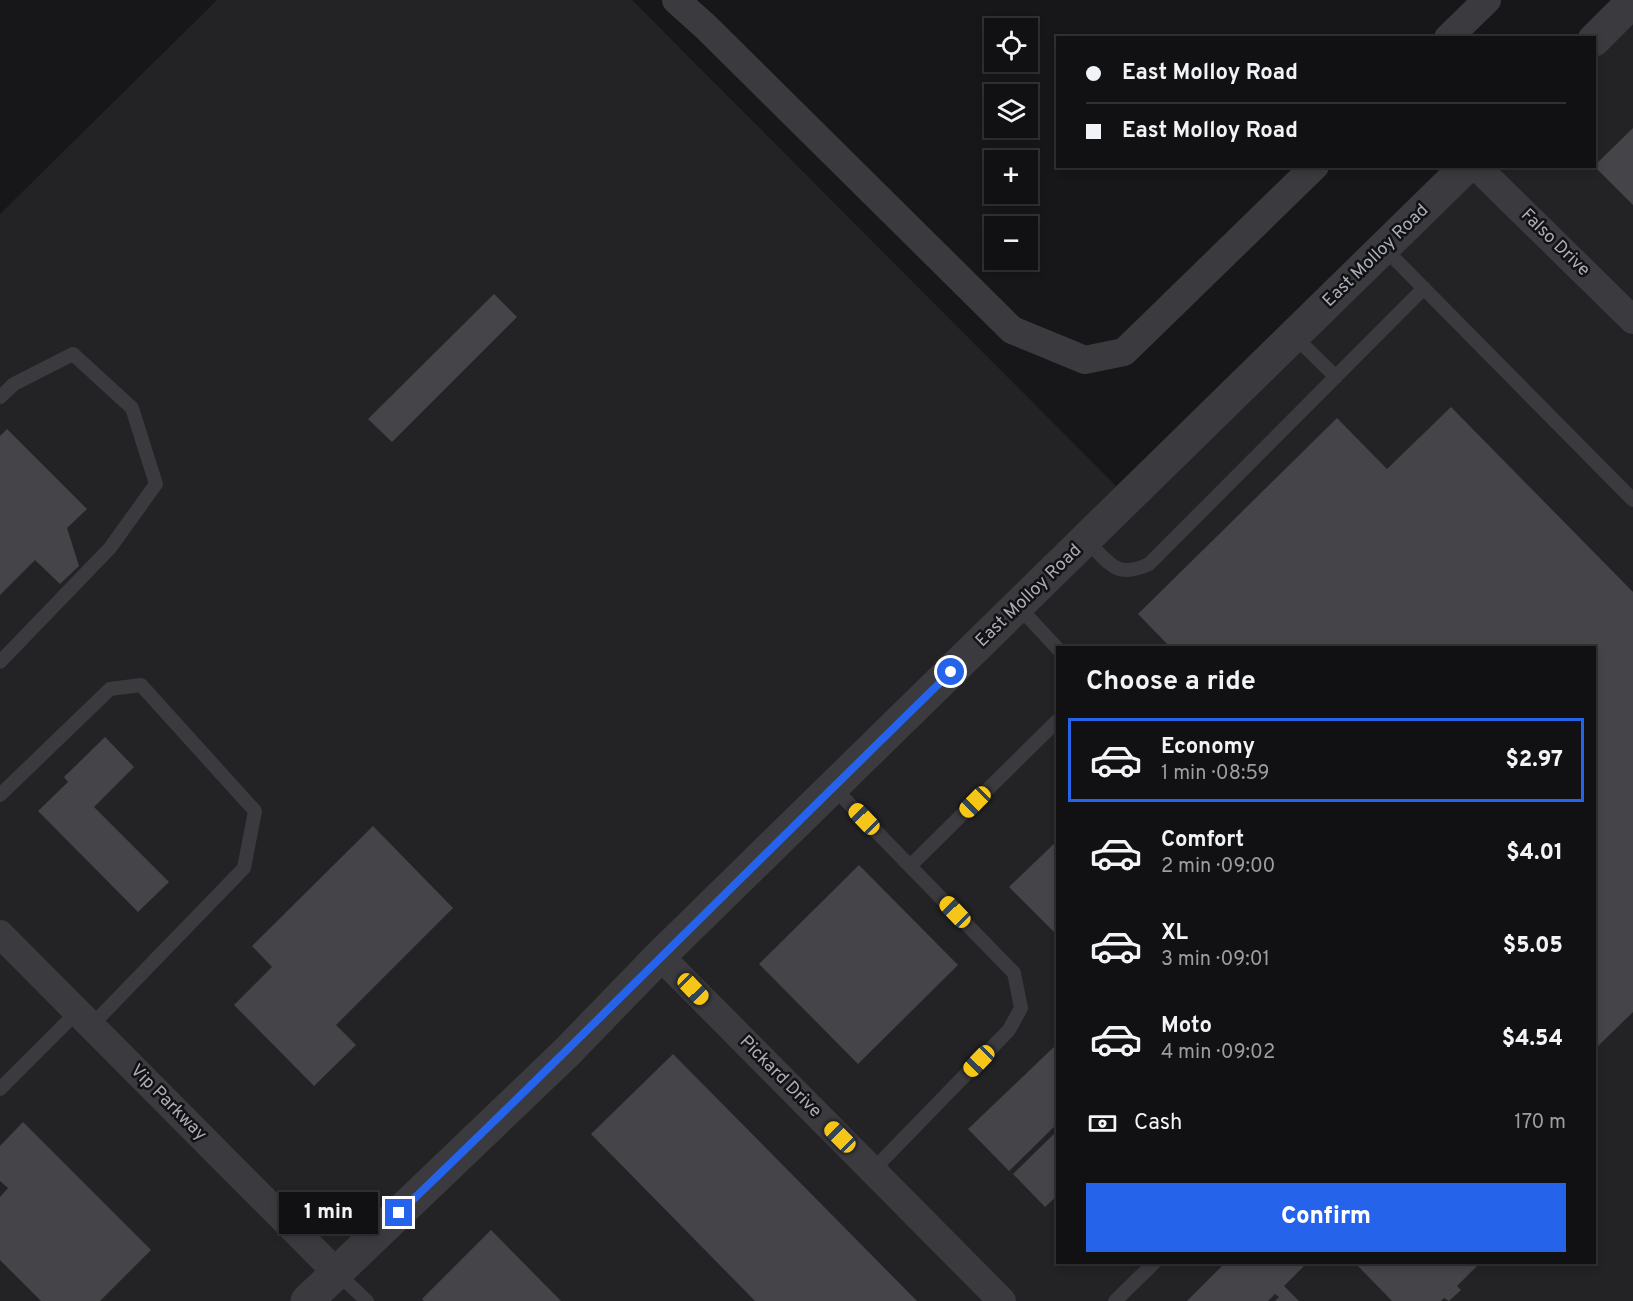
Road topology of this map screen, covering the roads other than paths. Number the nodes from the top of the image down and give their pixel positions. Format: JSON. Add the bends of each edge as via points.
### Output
{"nodes":[{"id":1,"x":676,"y":0,"type":"edge"},
{"id":2,"x":1487,"y":0,"type":"edge"},
{"id":3,"x":1626,"y":13,"type":"edge"},
{"id":4,"x":1450,"y":36,"type":"edge"},
{"id":5,"x":1596,"y":38,"type":"edge"},
{"id":6,"x":1313,"y":168,"type":"edge"},
{"id":7,"x":1465,"y":168,"type":"edge"},
{"id":8,"x":1478,"y":168,"type":"edge"},
{"id":9,"x":1384,"y":248,"type":"junction"},
{"id":10,"x":1424,"y":288,"type":"junction"},
{"id":11,"x":1633,"y":320,"type":"edge"},
{"id":12,"x":1294,"y":336,"type":"junction"},
{"id":13,"x":1336,"y":377,"type":"junction"},
{"id":14,"x":0,"y":398,"type":"edge"},
{"id":15,"x":1633,"y":500,"type":"edge"},
{"id":16,"x":1086,"y":540,"type":"junction"},
{"id":17,"x":1018,"y":606,"type":"junction"},
{"id":18,"x":1056,"y":647,"type":"edge"},
{"id":19,"x":0,"y":662,"type":"edge"},
{"id":20,"x":1056,"y":722,"type":"edge"},
{"id":21,"x":833,"y":787,"type":"junction"},
{"id":22,"x":0,"y":795,"type":"edge"},
{"id":23,"x":910,"y":866,"type":"junction"},
{"id":24,"x":0,"y":934,"type":"edge"},
{"id":25,"x":660,"y":956,"type":"junction"},
{"id":26,"x":84,"y":1019,"type":"junction"},
{"id":27,"x":0,"y":1089,"type":"edge"},
{"id":28,"x":873,"y":1170,"type":"junction"},
{"id":29,"x":1153,"y":1264,"type":"edge"},
{"id":30,"x":336,"y":1272,"type":"junction"},
{"id":31,"x":307,"y":1301,"type":"edge"},
{"id":32,"x":367,"y":1301,"type":"edge"},
{"id":33,"x":1002,"y":1301,"type":"edge"},
{"id":34,"x":1115,"y":1301,"type":"edge"}],
"edges":[{"from":1,"to":6,"type":"street","via":[[1012,330],[1085,360],[1124,352]]},
{"from":2,"to":4,"type":"street"},
{"from":3,"to":5,"type":"street"},
{"from":7,"to":9,"type":"street","name":"East Molloy Road"},
{"from":8,"to":11,"type":"street","name":"Falso Drive"},
{"from":9,"to":10,"type":"lane"},
{"from":9,"to":12,"type":"street","name":"East Molloy Road"},
{"from":10,"to":13,"type":"lane"},
{"from":10,"to":15,"type":"lane"},
{"from":12,"to":13,"type":"lane"},
{"from":12,"to":16,"type":"street","name":"East Molloy Road"},
{"from":13,"to":16,"type":"lane","via":[[1149,564],[1133,572],[1116,570]]},
{"from":14,"to":19,"type":"lane","via":[[15,384],[73,354],[132,408],[156,484],[110,548]]},
{"from":16,"to":17,"type":"street","name":"East Molloy Road"},
{"from":17,"to":18,"type":"lane"},
{"from":17,"to":21,"type":"street","name":"East Molloy Road"},
{"from":20,"to":23,"type":"lane"},
{"from":21,"to":23,"type":"lane"},
{"from":21,"to":25,"type":"street","name":"East Molloy Road"},
{"from":22,"to":26,"type":"lane","via":[[110,689],[141,685],[255,811],[244,868]]},
{"from":23,"to":28,"type":"lane","via":[[1014,973],[1021,1008],[1009,1030]]},
{"from":24,"to":26,"type":"street","name":"Vip Parkway"},
{"from":25,"to":28,"type":"street","name":"Pickard Drive"},
{"from":25,"to":30,"type":"street","name":"East Molloy Road","via":[[567,1052]]},
{"from":26,"to":27,"type":"lane"},
{"from":26,"to":30,"type":"street","name":"Vip Parkway"},
{"from":28,"to":33,"type":"street","name":"Pickard Drive"},
{"from":29,"to":34,"type":"lane"},
{"from":30,"to":31,"type":"street","name":"East Molloy Road"},
{"from":30,"to":32,"type":"lane"}]}
